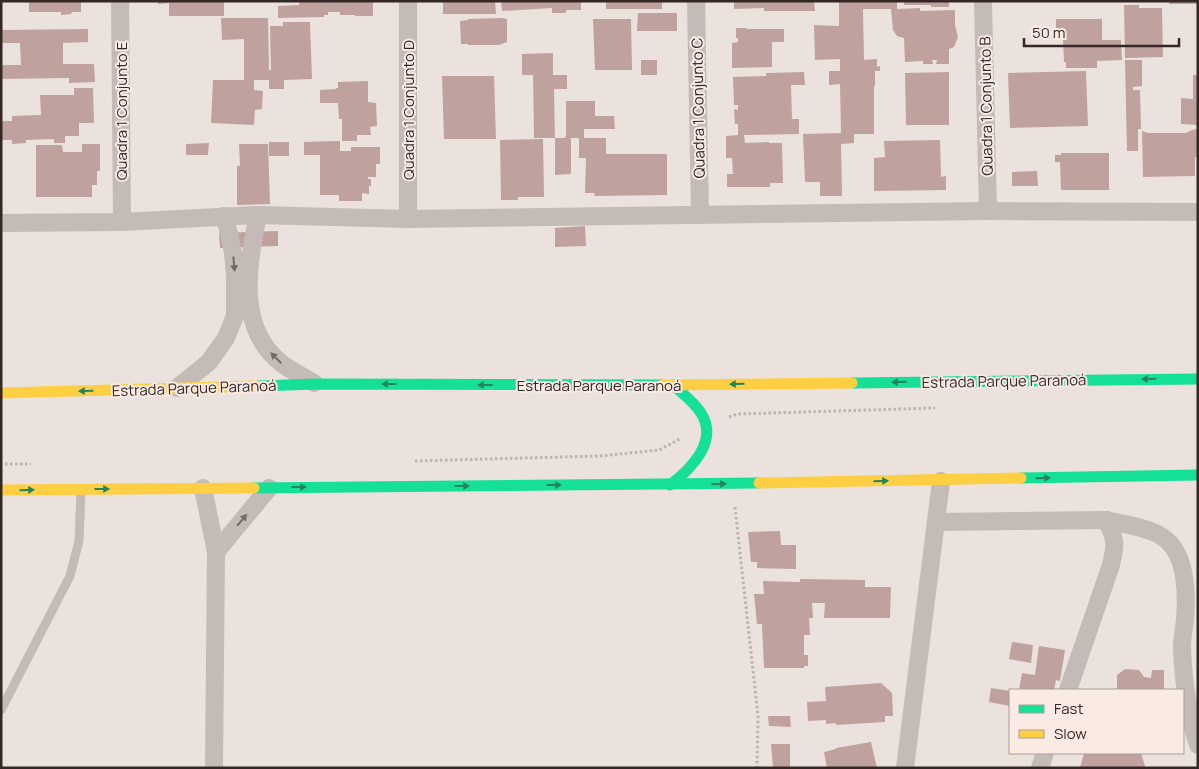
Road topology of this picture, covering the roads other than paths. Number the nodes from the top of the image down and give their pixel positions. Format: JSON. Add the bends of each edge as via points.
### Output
{"nodes":[{"id":1,"x":120,"y":1,"type":"edge"},
{"id":2,"x":408,"y":1,"type":"edge"},
{"id":3,"x":696,"y":1,"type":"edge"},
{"id":4,"x":983,"y":1,"type":"edge"},
{"id":5,"x":988,"y":211,"type":"junction"},
{"id":6,"x":1198,"y":212,"type":"edge"},
{"id":7,"x":258,"y":215,"type":"junction"},
{"id":8,"x":700,"y":215,"type":"junction"},
{"id":9,"x":224,"y":216,"type":"junction"},
{"id":10,"x":408,"y":219,"type":"junction"},
{"id":11,"x":122,"y":222,"type":"junction"},
{"id":12,"x":1,"y":223,"type":"edge"},
{"id":13,"x":1198,"y":379,"type":"edge"},
{"id":14,"x":316,"y":384,"type":"junction"},
{"id":15,"x":673,"y":385,"type":"junction"},
{"id":16,"x":176,"y":388,"type":"junction"},
{"id":17,"x":1,"y":393,"type":"edge"},
{"id":18,"x":1198,"y":475,"type":"edge"},
{"id":19,"x":940,"y":480,"type":"junction"},
{"id":20,"x":670,"y":485,"type":"junction"},
{"id":21,"x":203,"y":488,"type":"junction"},
{"id":22,"x":269,"y":488,"type":"junction"},
{"id":23,"x":81,"y":489,"type":"junction"},
{"id":24,"x":1,"y":490,"type":"edge"},
{"id":25,"x":1106,"y":520,"type":"junction"},
{"id":26,"x":936,"y":522,"type":"junction"},
{"id":27,"x":216,"y":552,"type":"junction"},
{"id":28,"x":1068,"y":689,"type":"edge"},
{"id":29,"x":1,"y":710,"type":"edge"},
{"id":30,"x":1198,"y":745,"type":"edge"},
{"id":31,"x":1045,"y":754,"type":"edge"},
{"id":32,"x":214,"y":768,"type":"edge"},
{"id":33,"x":905,"y":768,"type":"edge"},
{"id":34,"x":1040,"y":768,"type":"edge"}],
"edges":[{"from":1,"to":11,"type":"street","name":"Quadra 1 Conjunto E"},
{"from":2,"to":10,"type":"street","name":"Quadra 1 Conjunto D"},
{"from":3,"to":8,"type":"street","name":"Quadra 1 Conjunto C"},
{"from":4,"to":5,"type":"street","name":"Quadra 1 Conjunto B"},
{"from":5,"to":6,"type":"street"},
{"from":5,"to":8,"type":"street"},
{"from":7,"to":9,"type":"street"},
{"from":7,"to":10,"type":"street"},
{"from":14,"to":7,"type":"street","one_way":true,"via":[[281,363],[264,346],[254,328],[249,301],[250,271]]},
{"from":8,"to":10,"type":"street"},
{"from":9,"to":11,"type":"street"},
{"from":9,"to":16,"type":"street","one_way":true,"via":[[233,253],[235,316],[226,338],[209,362]]},
{"from":11,"to":12,"type":"street"},
{"from":13,"to":15,"type":"main road","name":"Estrada Parque Paranoá","one_way":true},
{"from":15,"to":14,"type":"main road","name":"Estrada Parque Paranoá","one_way":true},
{"from":14,"to":16,"type":"main road","name":"Estrada Parque Paranoá"},
{"from":15,"to":20,"type":"main road","via":[[695,405],[707,425],[705,444],[698,459]]},
{"from":16,"to":17,"type":"main road","name":"Estrada Parque Paranoá","one_way":true},
{"from":19,"to":18,"type":"main road","one_way":true},
{"from":20,"to":19,"type":"main road","one_way":true},
{"from":19,"to":26,"type":"street"},
{"from":22,"to":20,"type":"main road","one_way":true},
{"from":21,"to":22,"type":"main road"},
{"from":23,"to":21,"type":"main road","one_way":true},
{"from":21,"to":27,"type":"street"},
{"from":27,"to":22,"type":"street","one_way":true},
{"from":24,"to":23,"type":"main road","one_way":true},
{"from":23,"to":29,"type":"lane","via":[[79,541],[70,576]]},
{"from":25,"to":26,"type":"street"},
{"from":25,"to":28,"type":"street","via":[[1115,548]]},
{"from":25,"to":30,"type":"street","via":[[1162,536],[1174,548],[1183,568],[1186,594],[1182,646],[1185,694]]},
{"from":26,"to":33,"type":"street"},
{"from":27,"to":32,"type":"street"},
{"from":31,"to":34,"type":"street"}]}
